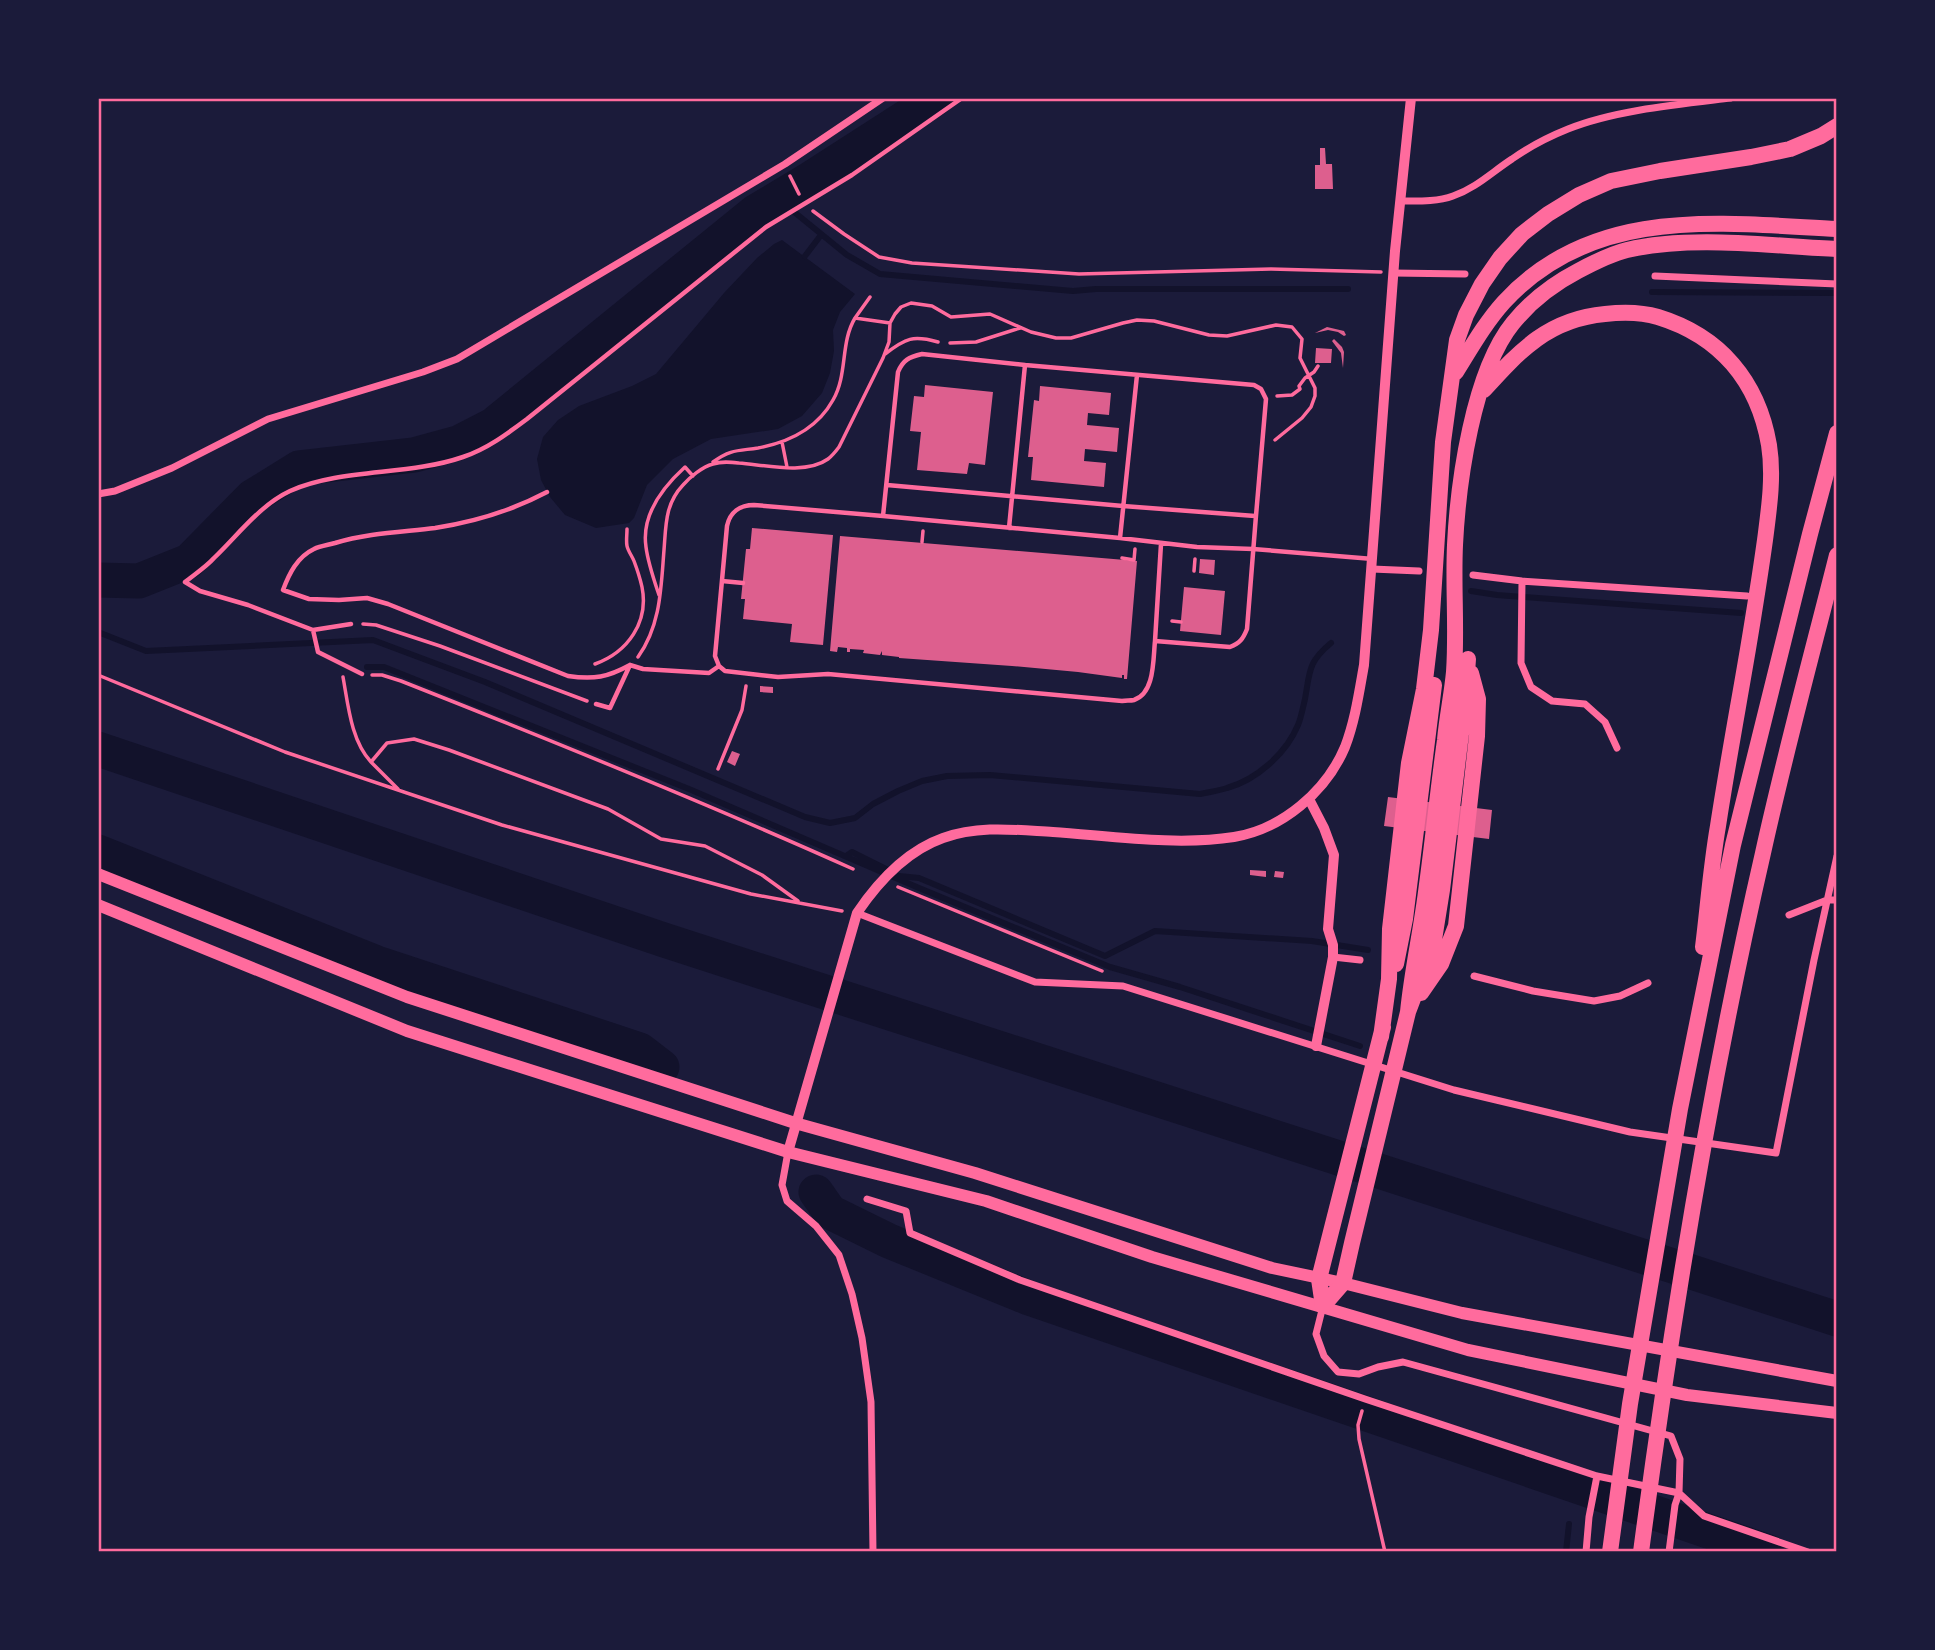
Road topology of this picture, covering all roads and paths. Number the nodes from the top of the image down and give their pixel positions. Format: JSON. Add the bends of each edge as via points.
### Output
{"nodes":[{"id":1,"x":884,"y":98,"type":"edge"},
{"id":2,"x":962,"y":98,"type":"edge"},
{"id":3,"x":1411,"y":98,"type":"edge"},
{"id":4,"x":1731,"y":98,"type":"edge"},
{"id":5,"x":1837,"y":126,"type":"edge"},
{"id":6,"x":791,"y":177,"type":"dead end"},
{"id":7,"x":1400,"y":201,"type":"junction"},
{"id":8,"x":806,"y":203,"type":"junction"},
{"id":9,"x":1837,"y":229,"type":"edge"},
{"id":10,"x":1837,"y":249,"type":"edge"},
{"id":11,"x":1393,"y":273,"type":"junction"},
{"id":12,"x":1465,"y":274,"type":"dead end"},
{"id":13,"x":1655,"y":276,"type":"dead end"},
{"id":14,"x":1837,"y":284,"type":"edge"},
{"id":15,"x":870,"y":297,"type":"dead end"},
{"id":16,"x":855,"y":318,"type":"junction"},
{"id":17,"x":890,"y":323,"type":"junction"},
{"id":18,"x":1022,"y":327,"type":"junction"},
{"id":19,"x":885,"y":355,"type":"junction"},
{"id":20,"x":1025,"y":365,"type":"junction"},
{"id":21,"x":1318,"y":366,"type":"dead end"},
{"id":22,"x":1137,"y":375,"type":"junction"},
{"id":23,"x":1309,"y":375,"type":"junction"},
{"id":24,"x":1453,"y":377,"type":"junction"},
{"id":25,"x":1273,"y":396,"type":"dead end"},
{"id":26,"x":1478,"y":396,"type":"junction"},
{"id":27,"x":1837,"y":433,"type":"edge"},
{"id":28,"x":782,"y":442,"type":"junction"},
{"id":29,"x":1274,"y":442,"type":"dead end"},
{"id":30,"x":710,"y":464,"type":"junction"},
{"id":31,"x":787,"y":467,"type":"junction"},
{"id":32,"x":693,"y":477,"type":"junction"},
{"id":33,"x":887,"y":485,"type":"junction"},
{"id":34,"x":547,"y":492,"type":"dead end"},
{"id":35,"x":98,"y":494,"type":"edge"},
{"id":36,"x":1011,"y":496,"type":"junction"},
{"id":37,"x":1123,"y":506,"type":"junction"},
{"id":38,"x":883,"y":516,"type":"junction"},
{"id":39,"x":1255,"y":516,"type":"junction"},
{"id":40,"x":1009,"y":528,"type":"junction"},
{"id":41,"x":627,"y":529,"type":"dead end"},
{"id":42,"x":1121,"y":538,"type":"junction"},
{"id":43,"x":1161,"y":544,"type":"junction"},
{"id":44,"x":1253,"y":549,"type":"junction"},
{"id":45,"x":1837,"y":555,"type":"edge"},
{"id":46,"x":1122,"y":558,"type":"dead end"},
{"id":47,"x":1134,"y":559,"type":"dead end"},
{"id":48,"x":1373,"y":564,"type":"junction"},
{"id":49,"x":1419,"y":572,"type":"dead end"},
{"id":50,"x":1473,"y":575,"type":"dead end"},
{"id":51,"x":722,"y":581,"type":"junction"},
{"id":52,"x":1522,"y":581,"type":"junction"},
{"id":53,"x":743,"y":583,"type":"dead end"},
{"id":54,"x":1747,"y":596,"type":"dead end"},
{"id":55,"x":660,"y":598,"type":"junction"},
{"id":56,"x":1456,"y":609,"type":"junction"},
{"id":57,"x":1172,"y":621,"type":"dead end"},
{"id":58,"x":1181,"y":622,"type":"dead end"},
{"id":59,"x":351,"y":624,"type":"joint"},
{"id":60,"x":313,"y":630,"type":"junction"},
{"id":61,"x":1155,"y":641,"type":"junction"},
{"id":62,"x":341,"y":665,"type":"junction"},
{"id":63,"x":590,"y":665,"type":"dead end"},
{"id":64,"x":630,"y":665,"type":"junction"},
{"id":65,"x":719,"y":666,"type":"junction"},
{"id":66,"x":362,"y":674,"type":"joint"},
{"id":67,"x":747,"y":674,"type":"junction"},
{"id":68,"x":98,"y":675,"type":"edge"},
{"id":69,"x":596,"y":704,"type":"joint"},
{"id":70,"x":1617,"y":748,"type":"dead end"},
{"id":71,"x":371,"y":762,"type":"junction"},
{"id":72,"x":718,"y":769,"type":"dead end"},
{"id":73,"x":400,"y":790,"type":"junction"},
{"id":74,"x":1309,"y":799,"type":"junction"},
{"id":75,"x":1837,"y":856,"type":"edge"},
{"id":76,"x":853,"y":869,"type":"dead end"},
{"id":77,"x":98,"y":874,"type":"edge"},
{"id":78,"x":898,"y":887,"type":"dead end"},
{"id":79,"x":1827,"y":900,"type":"junction"},
{"id":80,"x":1837,"y":900,"type":"edge"},
{"id":81,"x":800,"y":902,"type":"junction"},
{"id":82,"x":98,"y":905,"type":"edge"},
{"id":83,"x":857,"y":914,"type":"junction"},
{"id":84,"x":1790,"y":915,"type":"dead end"},
{"id":85,"x":1333,"y":957,"type":"junction"},
{"id":86,"x":1360,"y":960,"type":"dead end"},
{"id":87,"x":1474,"y":976,"type":"dead end"},
{"id":88,"x":1648,"y":983,"type":"dead end"},
{"id":89,"x":1123,"y":986,"type":"junction"},
{"id":90,"x":1408,"y":1012,"type":"junction"},
{"id":91,"x":1316,"y":1046,"type":"junction"},
{"id":92,"x":1687,"y":1071,"type":"junction"},
{"id":93,"x":795,"y":1123,"type":"junction"},
{"id":94,"x":788,"y":1152,"type":"junction"},
{"id":95,"x":867,"y":1199,"type":"dead end"},
{"id":96,"x":1319,"y":1279,"type":"junction"},
{"id":97,"x":1343,"y":1283,"type":"junction"},
{"id":98,"x":1323,"y":1306,"type":"junction"},
{"id":99,"x":1837,"y":1381,"type":"edge"},
{"id":100,"x":1837,"y":1413,"type":"edge"},
{"id":101,"x":1358,"y":1425,"type":"dead end"},
{"id":102,"x":1597,"y":1476,"type":"junction"},
{"id":103,"x":1679,"y":1493,"type":"junction"},
{"id":104,"x":1669,"y":1548,"type":"edge"},
{"id":105,"x":873,"y":1552,"type":"edge"},
{"id":106,"x":1385,"y":1552,"type":"edge"},
{"id":107,"x":1586,"y":1552,"type":"edge"},
{"id":108,"x":1610,"y":1552,"type":"edge"},
{"id":109,"x":1641,"y":1552,"type":"edge"},
{"id":110,"x":1808,"y":1552,"type":"edge"}],
"edges":[{"from":1,"to":35,"type":"street","via":[[785,164],[457,359],[268,419],[172,468]]},
{"from":2,"to":8,"type":"lane"},
{"from":3,"to":7,"type":"street"},
{"from":4,"to":7,"type":"street","via":[[1679,104],[1571,128],[1539,141],[1482,182],[1452,197]]},
{"from":5,"to":24,"type":"highway","via":[[1790,149],[1611,181],[1548,214],[1515,242],[1482,284],[1457,340]]},
{"from":6,"to":8,"type":"path"},
{"from":7,"to":11,"type":"street"},
{"from":8,"to":11,"type":"path","via":[[879,257],[912,263],[1079,274],[1271,269]]},
{"from":8,"to":60,"type":"lane","via":[[766,227],[497,442],[445,462],[315,482],[288,492],[186,582]]},
{"from":9,"to":24,"type":"highway","via":[[1683,224],[1648,227],[1582,245],[1525,282],[1503,303]]},
{"from":10,"to":26,"type":"highway","via":[[1693,242],[1625,250],[1559,281],[1532,302],[1511,325]]},
{"from":11,"to":12,"type":"street"},
{"from":11,"to":48,"type":"street"},
{"from":13,"to":14,"type":"street"},
{"from":15,"to":16,"type":"path"},
{"from":16,"to":17,"type":"path"},
{"from":16,"to":28,"type":"path","via":[[848,330],[841,385],[833,402],[801,435]]},
{"from":17,"to":18,"type":"path","via":[[901,307],[911,303],[932,306],[951,317],[990,314]]},
{"from":17,"to":19,"type":"path"},
{"from":18,"to":19,"type":"path","via":[[956,344],[912,337]]},
{"from":18,"to":23,"type":"path","via":[[1071,338],[1137,320],[1227,336],[1284,325],[1302,339],[1300,358]]},
{"from":19,"to":31,"type":"path","via":[[830,458],[816,466]]},
{"from":20,"to":22,"type":"lane"},
{"from":20,"to":33,"type":"lane","via":[[922,355],[902,362]]},
{"from":20,"to":36,"type":"lane"},
{"from":21,"to":23,"type":"path"},
{"from":22,"to":37,"type":"lane"},
{"from":22,"to":39,"type":"lane","via":[[1261,389],[1266,399]]},
{"from":23,"to":25,"type":"path","via":[[1292,396]]},
{"from":23,"to":29,"type":"path","via":[[1315,388],[1311,407]]},
{"from":24,"to":96,"type":"highway","via":[[1443,442],[1431,630],[1435,678],[1405,919],[1381,1037]]},
{"from":26,"to":56,"type":"highway","via":[[1461,486],[1455,545]]},
{"from":26,"to":92,"type":"highway","via":[[1513,358],[1561,324],[1621,312],[1649,315],[1701,335],[1746,381],[1759,411],[1769,446],[1771,497],[1717,828]]},
{"from":27,"to":92,"type":"highway","via":[[1733,845]]},
{"from":28,"to":30,"type":"path","via":[[739,449]]},
{"from":28,"to":31,"type":"path"},
{"from":30,"to":31,"type":"path","via":[[724,461]]},
{"from":30,"to":32,"type":"path"},
{"from":32,"to":55,"type":"path","via":[[683,484],[667,510]]},
{"from":32,"to":55,"type":"path","via":[[685,467],[667,484],[647,524],[646,546]]},
{"from":33,"to":36,"type":"lane"},
{"from":33,"to":38,"type":"lane"},
{"from":34,"to":64,"type":"lane","via":[[492,515],[313,549],[292,568],[283,590],[309,598],[367,598],[387,604],[568,676],[600,678]]},
{"from":36,"to":37,"type":"lane"},
{"from":36,"to":40,"type":"lane"},
{"from":37,"to":39,"type":"lane"},
{"from":37,"to":42,"type":"lane"},
{"from":38,"to":40,"type":"lane"},
{"from":38,"to":51,"type":"lane","via":[[744,505],[729,518]]},
{"from":39,"to":44,"type":"lane"},
{"from":40,"to":42,"type":"lane"},
{"from":41,"to":63,"type":"path","via":[[627,548],[642,589],[643,612],[628,643]]},
{"from":42,"to":43,"type":"lane"},
{"from":43,"to":44,"type":"lane"},
{"from":43,"to":61,"type":"lane"},
{"from":44,"to":48,"type":"lane"},
{"from":44,"to":61,"type":"lane","via":[[1247,629],[1238,644]]},
{"from":45,"to":109,"type":"highway","via":[[1763,853],[1707,1120]]},
{"from":46,"to":47,"type":"path"},
{"from":48,"to":49,"type":"street"},
{"from":48,"to":74,"type":"street","via":[[1364,665],[1352,728],[1327,779]]},
{"from":50,"to":52,"type":"street"},
{"from":51,"to":53,"type":"lane"},
{"from":51,"to":65,"type":"lane","via":[[715,656]]},
{"from":52,"to":54,"type":"street"},
{"from":52,"to":70,"type":"street","via":[[1521,663],[1531,687],[1552,701],[1585,704],[1605,722]]},
{"from":55,"to":64,"type":"path","via":[[652,634]]},
{"from":56,"to":90,"type":"highway","via":[[1454,673]]},
{"from":56,"to":90,"type":"highway","via":[[1468,659],[1465,701],[1433,946]]},
{"from":57,"to":58,"type":"path"},
{"from":59,"to":60,"type":"lane"},
{"from":59,"to":69,"type":"path","via":[[376,625]]},
{"from":60,"to":62,"type":"lane","via":[[318,652]]},
{"from":61,"to":67,"type":"lane","via":[[1150,682],[1135,700],[828,674]]},
{"from":62,"to":66,"type":"lane"},
{"from":62,"to":71,"type":"path","via":[[354,729]]},
{"from":64,"to":65,"type":"lane","via":[[709,673]]},
{"from":64,"to":69,"type":"lane","via":[[610,709]]},
{"from":65,"to":67,"type":"lane"},
{"from":66,"to":76,"type":"path","via":[[401,681],[521,728]]},
{"from":67,"to":72,"type":"path","via":[[742,710]]},
{"from":68,"to":73,"type":"path","via":[[285,752]]},
{"from":71,"to":73,"type":"path"},
{"from":71,"to":81,"type":"path","via":[[387,743],[414,739],[449,750],[608,809],[661,839],[705,846],[762,875]]},
{"from":73,"to":81,"type":"path","via":[[502,825],[751,894]]},
{"from":74,"to":83,"type":"street","via":[[1261,829],[1206,840],[1003,829],[942,838],[912,854],[872,891]]},
{"from":74,"to":85,"type":"street","via":[[1334,855],[1328,929]]},
{"from":75,"to":79,"type":"street"},
{"from":77,"to":93,"type":"main road","via":[[407,997]]},
{"from":78,"to":89,"type":"path","via":[[1101,970]]},
{"from":79,"to":80,"type":"street"},
{"from":79,"to":84,"type":"street"},
{"from":79,"to":91,"type":"street","via":[[1776,1153],[1630,1132],[1454,1090]]},
{"from":81,"to":83,"type":"path"},
{"from":82,"to":94,"type":"main road","via":[[407,1031]]},
{"from":83,"to":89,"type":"street","via":[[1035,982]]},
{"from":83,"to":93,"type":"street"},
{"from":85,"to":86,"type":"street"},
{"from":85,"to":91,"type":"street"},
{"from":87,"to":88,"type":"street","via":[[1594,1001]]},
{"from":89,"to":91,"type":"street"},
{"from":90,"to":97,"type":"highway"},
{"from":92,"to":108,"type":"highway","via":[[1630,1404]]},
{"from":93,"to":94,"type":"street"},
{"from":93,"to":96,"type":"main road"},
{"from":94,"to":98,"type":"main road","via":[[986,1201],[1152,1257]]},
{"from":94,"to":105,"type":"street","via":[[782,1185],[787,1200],[839,1255],[862,1338],[871,1402]]},
{"from":95,"to":102,"type":"street","via":[[906,1211],[911,1233],[1020,1280]]},
{"from":96,"to":97,"type":"main road"},
{"from":96,"to":98,"type":"highway"},
{"from":97,"to":98,"type":"highway"},
{"from":97,"to":99,"type":"main road","via":[[1462,1313]]},
{"from":98,"to":100,"type":"main road","via":[[1468,1350],[1687,1395]]},
{"from":98,"to":103,"type":"street","via":[[1316,1334],[1324,1356],[1338,1372],[1359,1374],[1403,1362],[1671,1436],[1680,1459]]},
{"from":101,"to":106,"type":"path"},
{"from":102,"to":103,"type":"street"},
{"from":102,"to":107,"type":"street"},
{"from":103,"to":104,"type":"street"},
{"from":103,"to":110,"type":"street","via":[[1704,1516]]}]}
